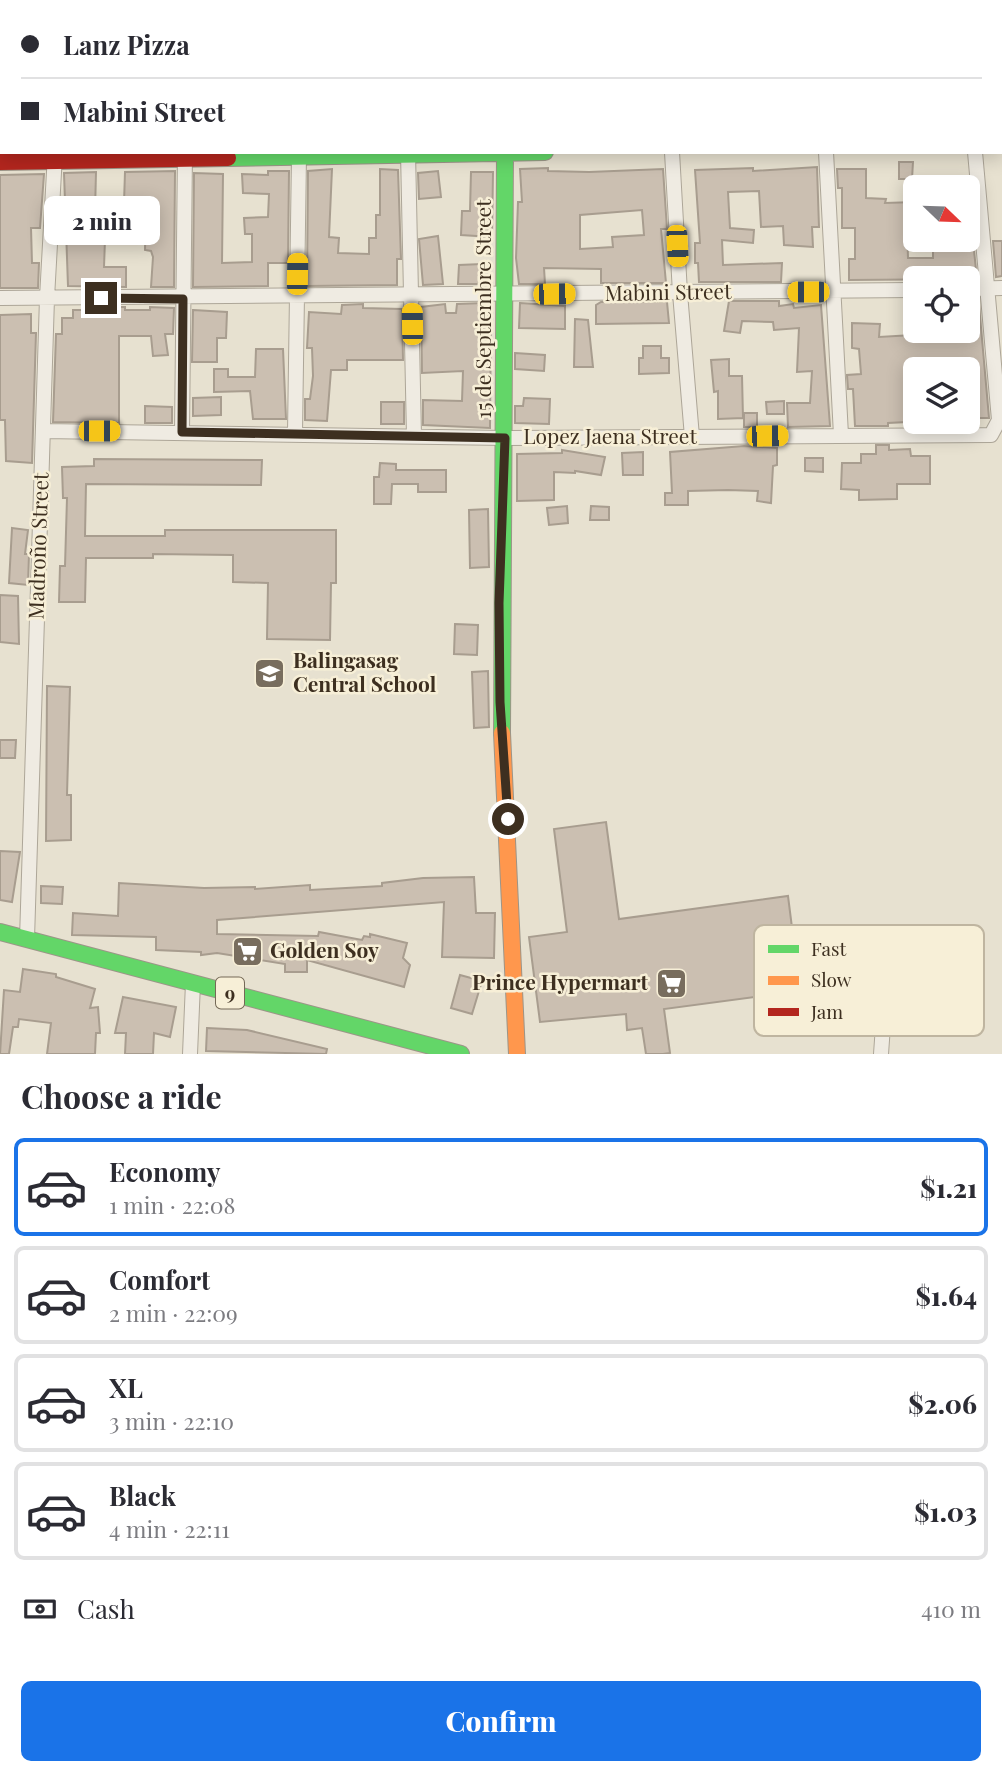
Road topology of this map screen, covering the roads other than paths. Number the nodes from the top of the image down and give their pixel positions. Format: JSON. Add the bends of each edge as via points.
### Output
{"nodes":[{"id":1,"x":299,"y":154,"type":"edge"},
{"id":2,"x":408,"y":154,"type":"edge"},
{"id":3,"x":505,"y":154,"type":"edge"},
{"id":4,"x":672,"y":154,"type":"edge"},
{"id":5,"x":826,"y":154,"type":"edge"},
{"id":6,"x":975,"y":154,"type":"edge"},
{"id":7,"x":185,"y":155,"type":"edge"},
{"id":8,"x":55,"y":156,"type":"edge"},
{"id":9,"x":0,"y":162,"type":"edge"},
{"id":10,"x":995,"y":288,"type":"edge"},
{"id":11,"x":903,"y":290,"type":"edge"},
{"id":12,"x":833,"y":292,"type":"junction"},
{"id":13,"x":680,"y":293,"type":"junction"},
{"id":14,"x":504,"y":295,"type":"junction"},
{"id":15,"x":412,"y":296,"type":"junction"},
{"id":16,"x":0,"y":298,"type":"edge"},
{"id":17,"x":47,"y":298,"type":"junction"},
{"id":18,"x":297,"y":298,"type":"junction"},
{"id":19,"x":183,"y":299,"type":"junction"},
{"id":20,"x":43,"y":431,"type":"junction"},
{"id":21,"x":182,"y":432,"type":"junction"},
{"id":22,"x":295,"y":433,"type":"junction"},
{"id":23,"x":841,"y":435,"type":"junction"},
{"id":24,"x":414,"y":436,"type":"junction"},
{"id":25,"x":692,"y":437,"type":"junction"},
{"id":26,"x":505,"y":438,"type":"junction"},
{"id":27,"x":0,"y":932,"type":"edge"},
{"id":28,"x":27,"y":939,"type":"junction"},
{"id":29,"x":193,"y":983,"type":"junction"},
{"id":30,"x":882,"y":1036,"type":"edge"},
{"id":31,"x":190,"y":1054,"type":"edge"},
{"id":32,"x":461,"y":1054,"type":"edge"},
{"id":33,"x":517,"y":1054,"type":"edge"},
{"id":34,"x":881,"y":1054,"type":"edge"}],
"edges":[{"from":1,"to":7,"type":"main road"},
{"from":1,"to":18,"type":"street"},
{"from":2,"to":15,"type":"street"},
{"from":3,"to":14,"type":"main road","name":"15 de Septiembre Street"},
{"from":4,"to":13,"type":"street"},
{"from":5,"to":12,"type":"street"},
{"from":6,"to":10,"type":"street"},
{"from":7,"to":8,"type":"main road"},
{"from":7,"to":19,"type":"street"},
{"from":8,"to":9,"type":"main road"},
{"from":8,"to":17,"type":"street","name":"Madroño Street"},
{"from":10,"to":23,"type":"street","name":"Lopez Jaena Street","via":[[996,432],[986,436]]},
{"from":11,"to":12,"type":"street","name":"Mabini Street"},
{"from":12,"to":13,"type":"street","name":"Mabini Street"},
{"from":12,"to":23,"type":"street"},
{"from":13,"to":14,"type":"street","name":"Mabini Street"},
{"from":13,"to":25,"type":"street"},
{"from":14,"to":15,"type":"street","name":"Mabini Street"},
{"from":14,"to":26,"type":"main road","name":"15 de Septiembre Street"},
{"from":15,"to":18,"type":"street","name":"Mabini Street"},
{"from":15,"to":24,"type":"street"},
{"from":16,"to":17,"type":"street","name":"Mabini Street"},
{"from":17,"to":19,"type":"street","name":"Mabini Street"},
{"from":17,"to":20,"type":"street","name":"Madroño Street"},
{"from":18,"to":19,"type":"street","name":"Mabini Street"},
{"from":18,"to":22,"type":"street"},
{"from":19,"to":21,"type":"street"},
{"from":20,"to":21,"type":"street","name":"Lopez Jaena Street"},
{"from":20,"to":28,"type":"street","name":"Madroño Street"},
{"from":21,"to":22,"type":"street","name":"Lopez Jaena Street"},
{"from":22,"to":24,"type":"street","name":"Lopez Jaena Street"},
{"from":23,"to":25,"type":"street","name":"Lopez Jaena Street"},
{"from":24,"to":26,"type":"street","name":"Lopez Jaena Street"},
{"from":25,"to":26,"type":"street","name":"Lopez Jaena Street"},
{"from":26,"to":33,"type":"main road","name":"15 de Septiembre Street","via":[[500,702]]},
{"from":27,"to":28,"type":"main road","number":"9"},
{"from":28,"to":29,"type":"main road","number":"9"},
{"from":29,"to":31,"type":"street"},
{"from":29,"to":32,"type":"main road","number":"9"},
{"from":30,"to":34,"type":"street"}]}
